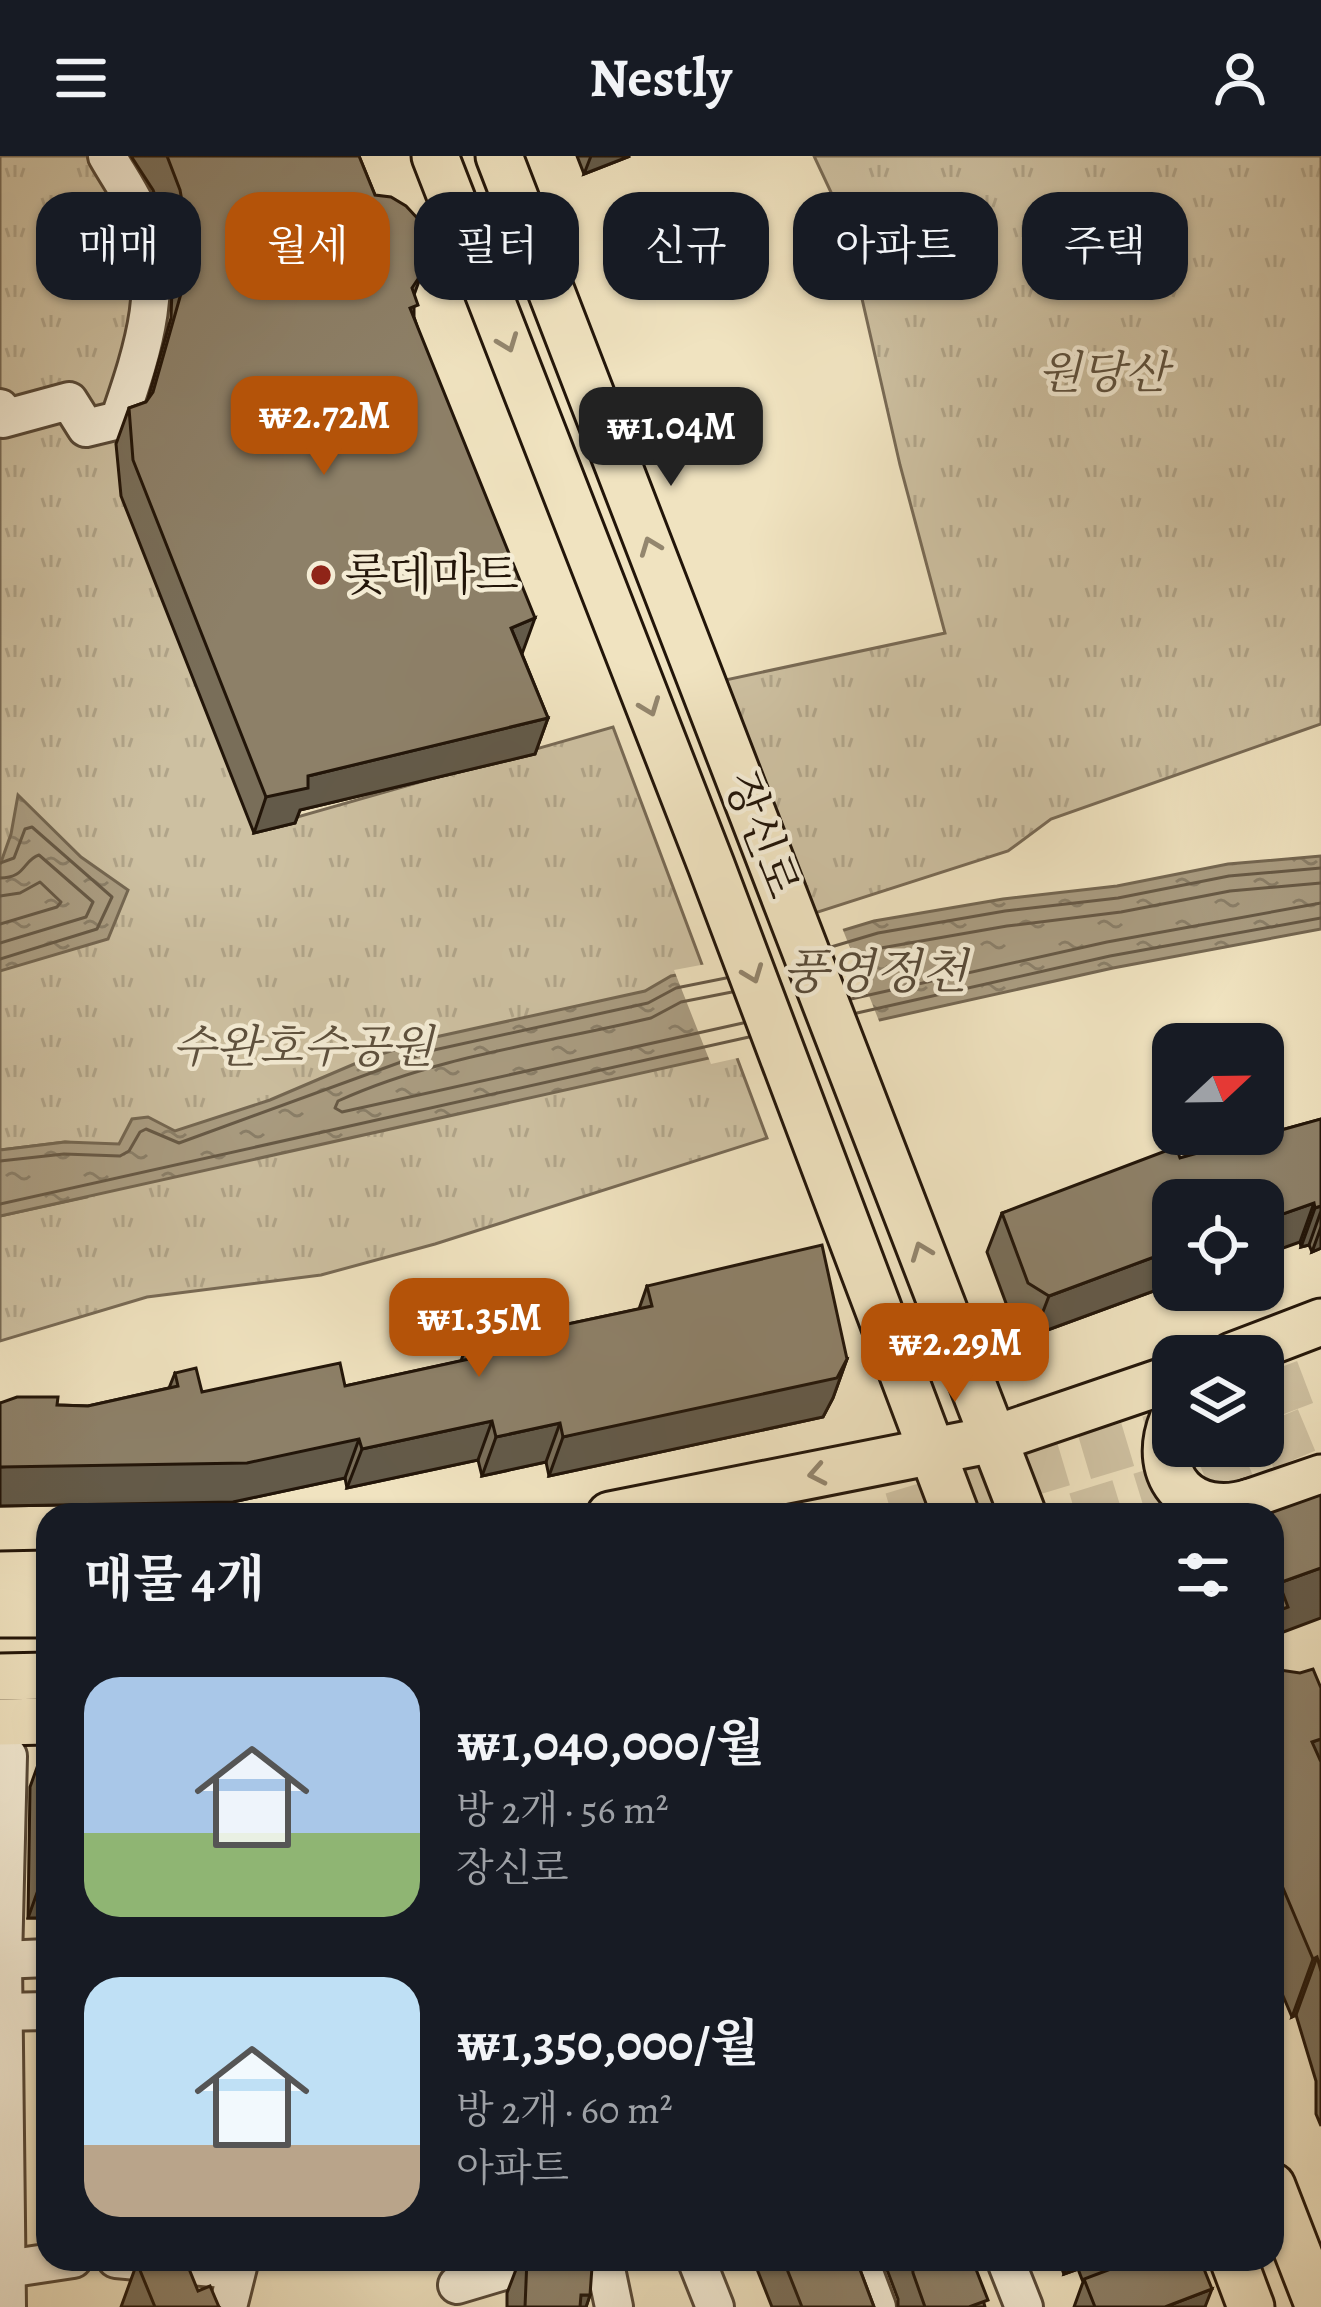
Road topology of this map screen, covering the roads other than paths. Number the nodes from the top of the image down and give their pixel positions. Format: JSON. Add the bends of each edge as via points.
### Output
{"nodes":[{"id":1,"x":107,"y":156,"type":"edge"},
{"id":2,"x":435,"y":156,"type":"edge"},
{"id":3,"x":499,"y":156,"type":"edge"},
{"id":4,"x":0,"y":407,"type":"edge"},
{"id":5,"x":1321,"y":1322,"type":"edge"},
{"id":6,"x":1284,"y":1336,"type":"edge"},
{"id":7,"x":1321,"y":1351,"type":"edge"},
{"id":8,"x":1284,"y":1364,"type":"edge"},
{"id":9,"x":1152,"y":1385,"type":"edge"},
{"id":10,"x":994,"y":1439,"type":"junction"},
{"id":11,"x":932,"y":1451,"type":"junction"},
{"id":12,"x":1168,"y":1467,"type":"edge"},
{"id":13,"x":1321,"y":1478,"type":"edge"},
{"id":14,"x":670,"y":1503,"type":"edge"},
{"id":15,"x":952,"y":1503,"type":"edge"},
{"id":16,"x":1018,"y":1503,"type":"edge"},
{"id":17,"x":1204,"y":1503,"type":"edge"},
{"id":18,"x":1249,"y":1503,"type":"edge"},
{"id":19,"x":36,"y":1574,"type":"edge"},
{"id":20,"x":0,"y":1575,"type":"edge"},
{"id":21,"x":0,"y":1614,"type":"edge"},
{"id":22,"x":36,"y":1614,"type":"edge"},
{"id":23,"x":36,"y":1676,"type":"edge"},
{"id":24,"x":0,"y":1677,"type":"edge"},
{"id":25,"x":36,"y":1726,"type":"edge"},
{"id":26,"x":4,"y":1739,"type":"edge"},
{"id":27,"x":36,"y":1959,"type":"edge"},
{"id":28,"x":1,"y":1960,"type":"edge"},
{"id":29,"x":36,"y":2011,"type":"edge"},
{"id":30,"x":3,"y":2012,"type":"edge"},
{"id":31,"x":1284,"y":2218,"type":"edge"},
{"id":32,"x":36,"y":2264,"type":"edge"},
{"id":33,"x":4,"y":2269,"type":"edge"},
{"id":34,"x":236,"y":2271,"type":"edge"},
{"id":35,"x":501,"y":2271,"type":"edge"},
{"id":36,"x":606,"y":2271,"type":"edge"},
{"id":37,"x":701,"y":2271,"type":"edge"},
{"id":38,"x":864,"y":2271,"type":"edge"},
{"id":39,"x":1010,"y":2271,"type":"edge"},
{"id":40,"x":1238,"y":2271,"type":"edge"},
{"id":41,"x":455,"y":2284,"type":"edge"},
{"id":42,"x":7,"y":2307,"type":"edge"},
{"id":43,"x":228,"y":2307,"type":"edge"},
{"id":44,"x":614,"y":2307,"type":"edge"},
{"id":45,"x":715,"y":2307,"type":"edge"},
{"id":46,"x":877,"y":2307,"type":"edge"},
{"id":47,"x":1024,"y":2307,"type":"edge"},
{"id":48,"x":1251,"y":2307,"type":"edge"},
{"id":49,"x":1318,"y":2307,"type":"edge"}],
"edges":[{"from":1,"to":4,"type":"street","via":[[137,208],[153,278],[146,341],[119,420],[86,428],[69,401],[3,419]]},
{"from":2,"to":11,"type":"main road","name":"장신로","one_way":true},
{"from":10,"to":3,"type":"main road","name":"장신로","one_way":true},
{"from":5,"to":6,"type":"main road"},
{"from":7,"to":8,"type":"main road"},
{"from":9,"to":10,"type":"main road"},
{"from":10,"to":11,"type":"main road"},
{"from":10,"to":16,"type":"main road","name":"장신로"},
{"from":11,"to":14,"type":"main road","one_way":true},
{"from":11,"to":15,"type":"main road","name":"장신로"},
{"from":12,"to":17,"type":"main road","via":[[1180,1490]]},
{"from":13,"to":18,"type":"main road"},
{"from":19,"to":20,"type":"main road"},
{"from":21,"to":22,"type":"main road"},
{"from":23,"to":24,"type":"main road"},
{"from":25,"to":26,"type":"main road"},
{"from":26,"to":28,"type":"street"},
{"from":27,"to":28,"type":"street"},
{"from":28,"to":30,"type":"street"},
{"from":29,"to":30,"type":"street"},
{"from":30,"to":33,"type":"street"},
{"from":31,"to":49,"type":"main road"},
{"from":32,"to":33,"type":"street"},
{"from":33,"to":42,"type":"street"},
{"from":34,"to":43,"type":"street"},
{"from":35,"to":41,"type":"street"},
{"from":36,"to":44,"type":"street"},
{"from":37,"to":45,"type":"street"},
{"from":38,"to":46,"type":"street"},
{"from":39,"to":47,"type":"street"},
{"from":40,"to":48,"type":"main road"}]}
